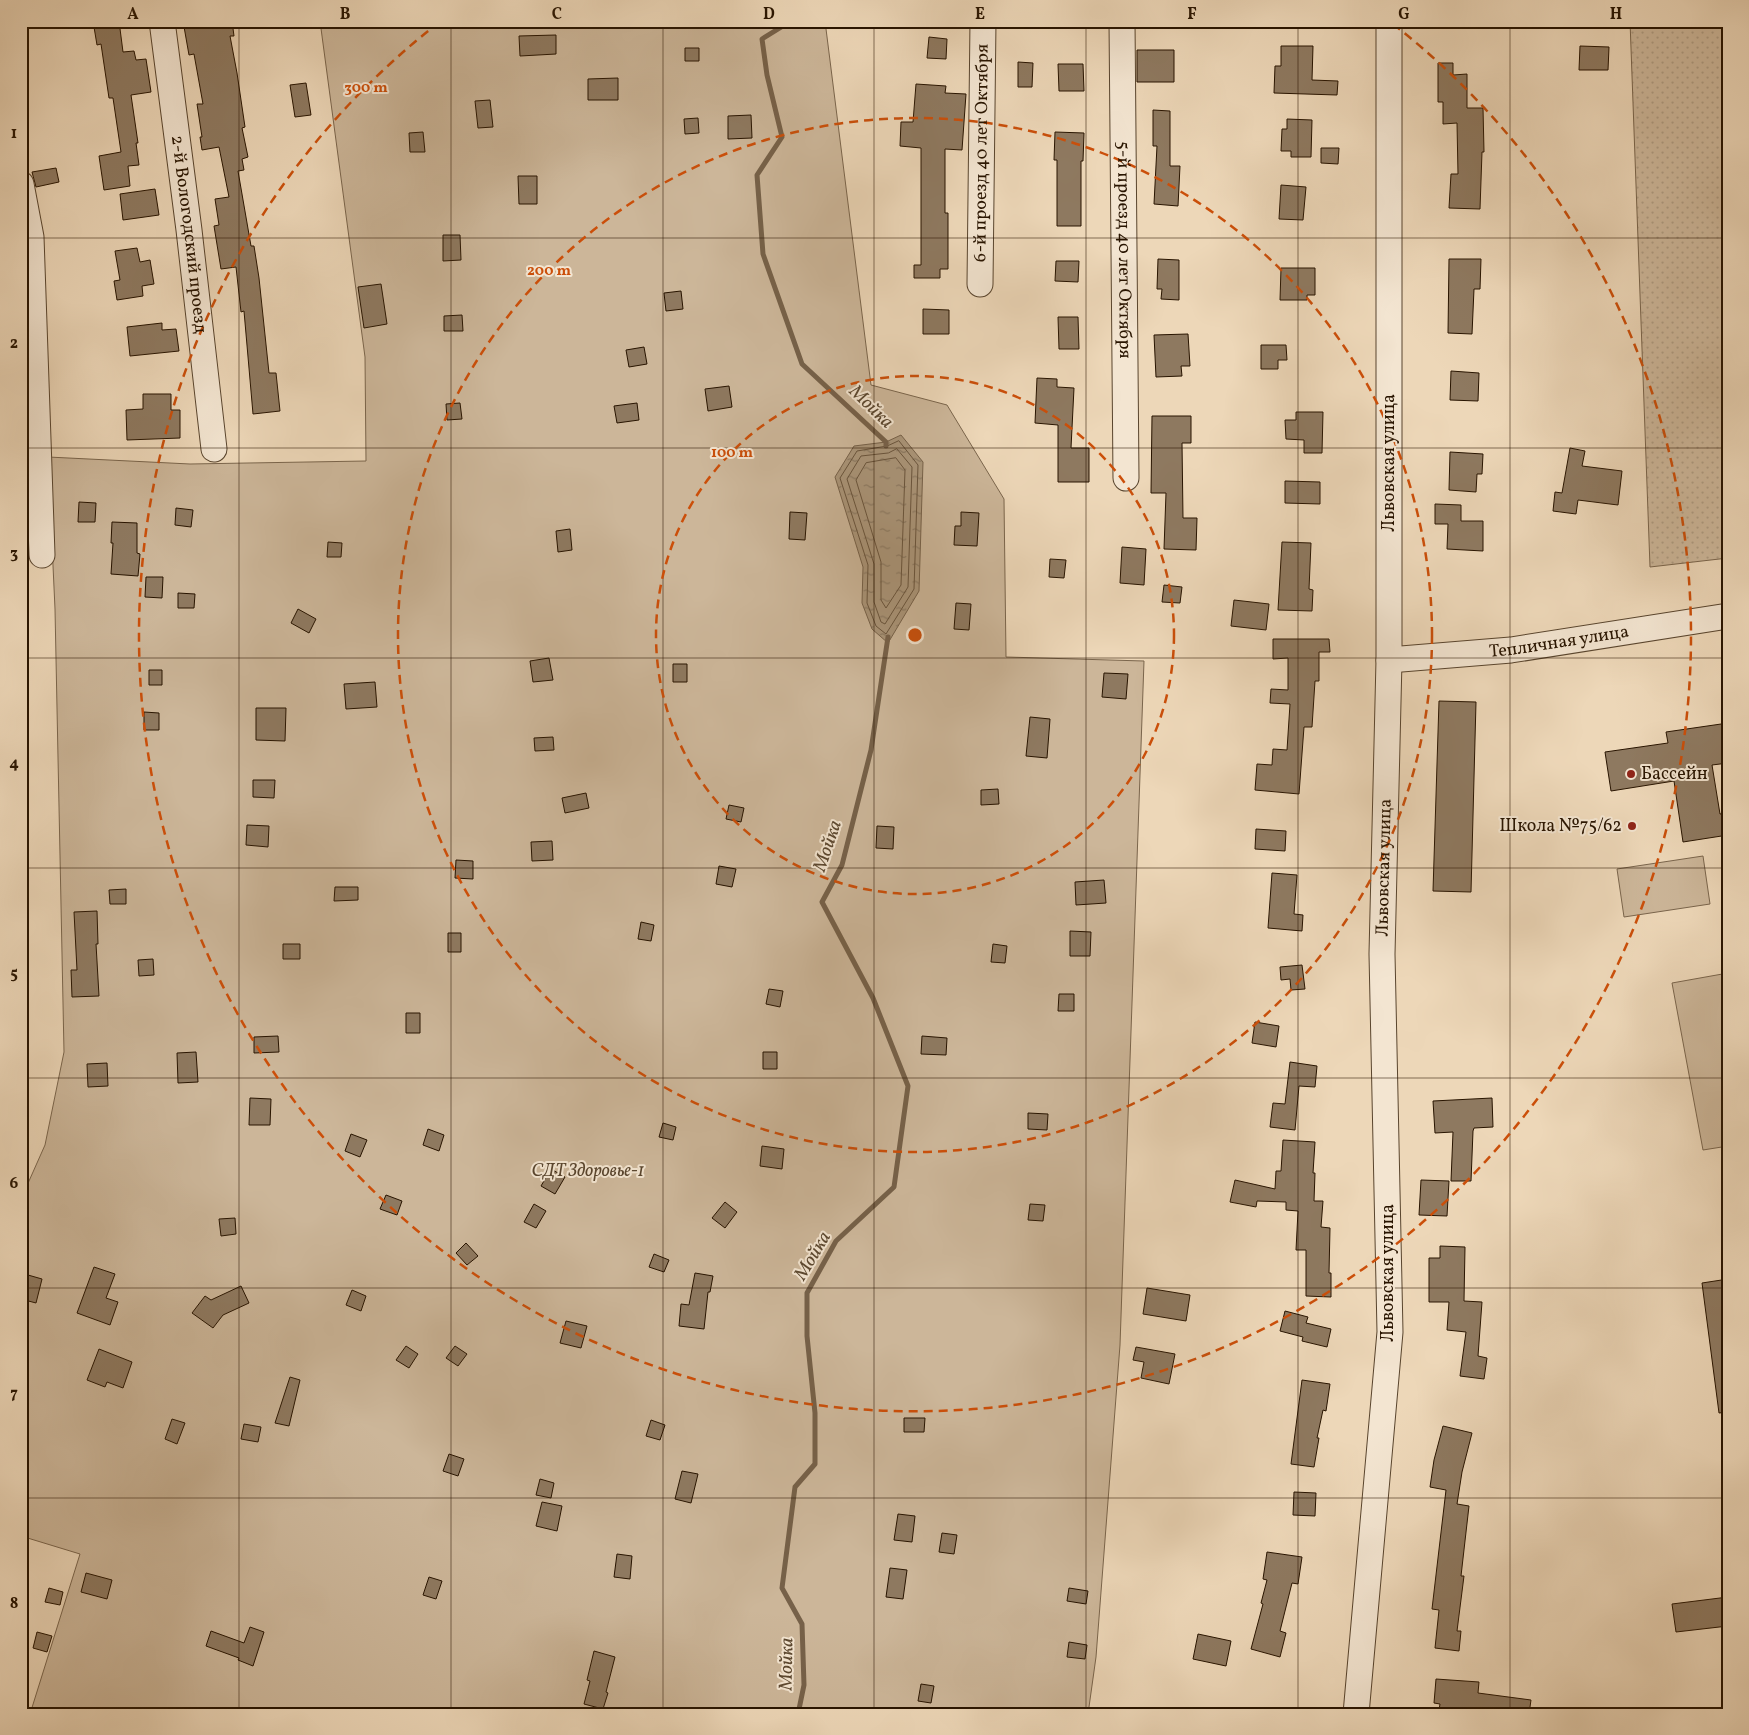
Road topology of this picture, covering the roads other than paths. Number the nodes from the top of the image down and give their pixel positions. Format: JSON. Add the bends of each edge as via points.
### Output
{"nodes":[{"id":1,"x":162,"y":21,"type":"edge"},
{"id":2,"x":983,"y":21,"type":"edge"},
{"id":3,"x":1122,"y":21,"type":"edge"},
{"id":4,"x":1389,"y":21,"type":"edge"},
{"id":5,"x":21,"y":184,"type":"edge"},
{"id":6,"x":980,"y":284,"type":"dead end"},
{"id":7,"x":214,"y":449,"type":"dead end"},
{"id":8,"x":1126,"y":478,"type":"dead end"},
{"id":9,"x":42,"y":555,"type":"dead end"},
{"id":10,"x":1728,"y":616,"type":"edge"},
{"id":11,"x":1389,"y":660,"type":"junction"},
{"id":12,"x":1356,"y":1714,"type":"edge"}],
"edges":[{"from":1,"to":7,"type":"street","name":"2-й Вологодский проезд"},
{"from":2,"to":6,"type":"street","name":"6-й проезд 40 лет Октября"},
{"from":3,"to":8,"type":"street","name":"5-й проезд 40 лет Октября"},
{"from":4,"to":11,"type":"street","name":"Львовская улица"},
{"from":5,"to":9,"type":"street","via":[[32,237]]},
{"from":10,"to":11,"type":"street","name":"Тепличная улица","via":[[1511,650]]},
{"from":11,"to":12,"type":"street","name":"Львовская улица","via":[[1382,954],[1390,1332]]}]}
